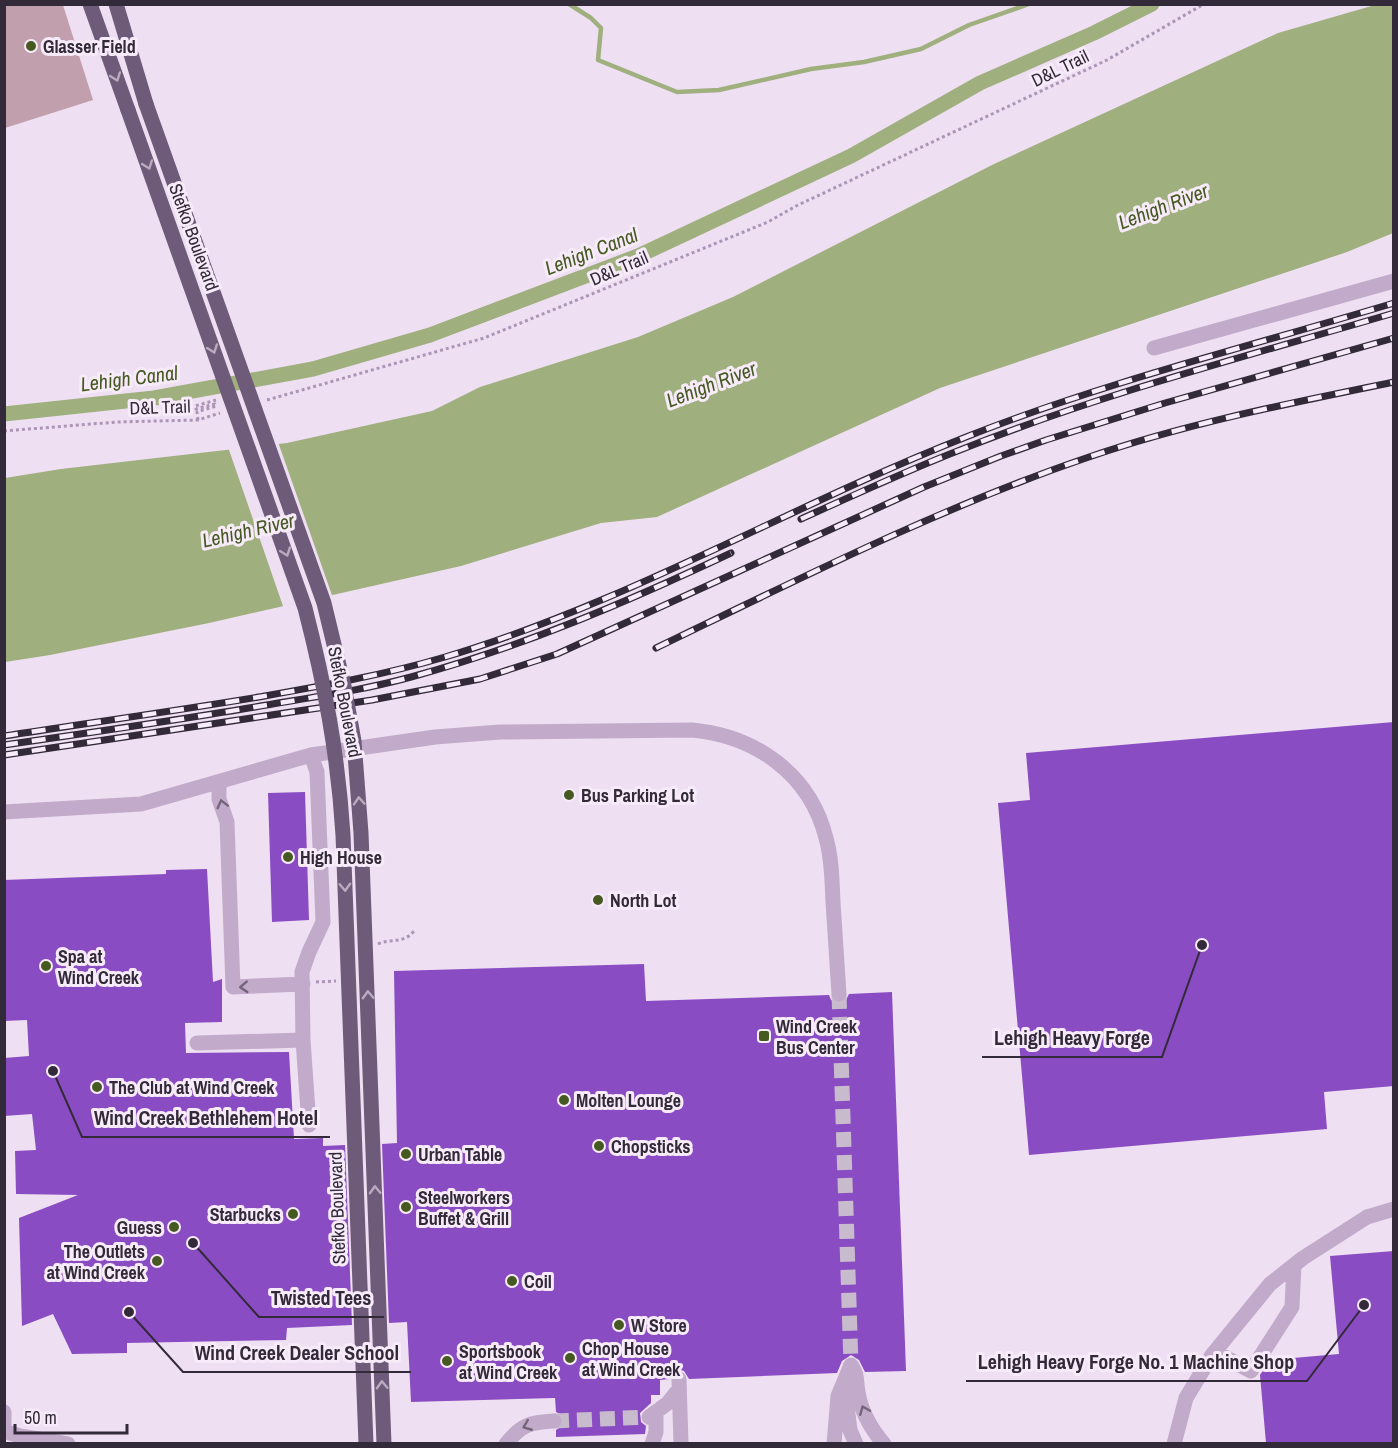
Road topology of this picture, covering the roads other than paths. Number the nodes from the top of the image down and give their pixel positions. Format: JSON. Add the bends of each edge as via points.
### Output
{"nodes":[{"id":1,"x":90,"y":4,"type":"edge"},
{"id":2,"x":116,"y":4,"type":"edge"},
{"id":3,"x":1394,"y":281,"type":"edge"},
{"id":4,"x":1154,"y":348,"type":"dead end"},
{"id":5,"x":311,"y":755,"type":"junction"},
{"id":6,"x":219,"y":782,"type":"junction"},
{"id":7,"x":4,"y":812,"type":"edge"},
{"id":8,"x":303,"y":984,"type":"junction"},
{"id":9,"x":839,"y":994,"type":"tunnel mouth"},
{"id":10,"x":303,"y":1040,"type":"junction"},
{"id":11,"x":197,"y":1042,"type":"dead end"},
{"id":12,"x":309,"y":1125,"type":"dead end"},
{"id":13,"x":1394,"y":1209,"type":"edge"},
{"id":14,"x":1294,"y":1265,"type":"junction"},
{"id":15,"x":1215,"y":1352,"type":"junction"},
{"id":16,"x":851,"y":1373,"type":"junction"},
{"id":17,"x":4,"y":1412,"type":"edge"},
{"id":18,"x":680,"y":1415,"type":"junction"},
{"id":19,"x":653,"y":1417,"type":"junction"},
{"id":20,"x":554,"y":1421,"type":"tunnel mouth"},
{"id":21,"x":4,"y":1430,"type":"edge"},
{"id":22,"x":68,"y":1443,"type":"edge"},
{"id":23,"x":366,"y":1443,"type":"edge"},
{"id":24,"x":384,"y":1443,"type":"edge"},
{"id":25,"x":506,"y":1443,"type":"edge"},
{"id":26,"x":652,"y":1443,"type":"edge"},
{"id":27,"x":681,"y":1443,"type":"edge"},
{"id":28,"x":834,"y":1443,"type":"edge"},
{"id":29,"x":856,"y":1443,"type":"edge"},
{"id":30,"x":884,"y":1443,"type":"edge"},
{"id":31,"x":1174,"y":1443,"type":"edge"}],
"edges":[{"from":1,"to":23,"type":"main road","name":"Stefko Boulevard","one_way":true,"bridge":true,"via":[[305,608],[325,690],[339,777],[343,835]]},
{"from":24,"to":2,"type":"main road","name":"Stefko Boulevard","one_way":true,"bridge":true,"via":[[362,845],[354,741],[346,697],[324,603],[146,104]]},
{"from":3,"to":4,"type":"street"},
{"from":5,"to":6,"type":"street"},
{"from":5,"to":8,"type":"street","via":[[317,772],[323,922],[302,972]]},
{"from":5,"to":9,"type":"street","via":[[500,732],[692,730],[730,737],[750,746],[782,765],[793,777],[817,813],[826,836]]},
{"from":6,"to":7,"type":"street","via":[[141,804]]},
{"from":8,"to":6,"type":"street","one_way":true,"via":[[233,987],[227,822],[219,799]]},
{"from":8,"to":10,"type":"street"},
{"from":10,"to":11,"type":"street"},
{"from":10,"to":12,"type":"street"},
{"from":13,"to":14,"type":"street","via":[[1367,1216]]},
{"from":14,"to":15,"type":"street","via":[[1270,1284]]},
{"from":14,"to":15,"type":"street","via":[[1292,1307],[1251,1371]]},
{"from":15,"to":31,"type":"street","via":[[1186,1398]]},
{"from":16,"to":28,"type":"street","via":[[838,1396]]},
{"from":16,"to":29,"type":"street","via":[[844,1396]]},
{"from":30,"to":16,"type":"street","one_way":true,"via":[[864,1413]]},
{"from":17,"to":21,"type":"street"},
{"from":18,"to":19,"type":"street"},
{"from":18,"to":19,"type":"street","via":[[679,1384],[668,1403]]},
{"from":18,"to":27,"type":"street"},
{"from":19,"to":26,"type":"street","via":[[656,1432]]},
{"from":20,"to":25,"type":"street","one_way":true,"via":[[522,1426]]},
{"from":21,"to":22,"type":"street"}]}
